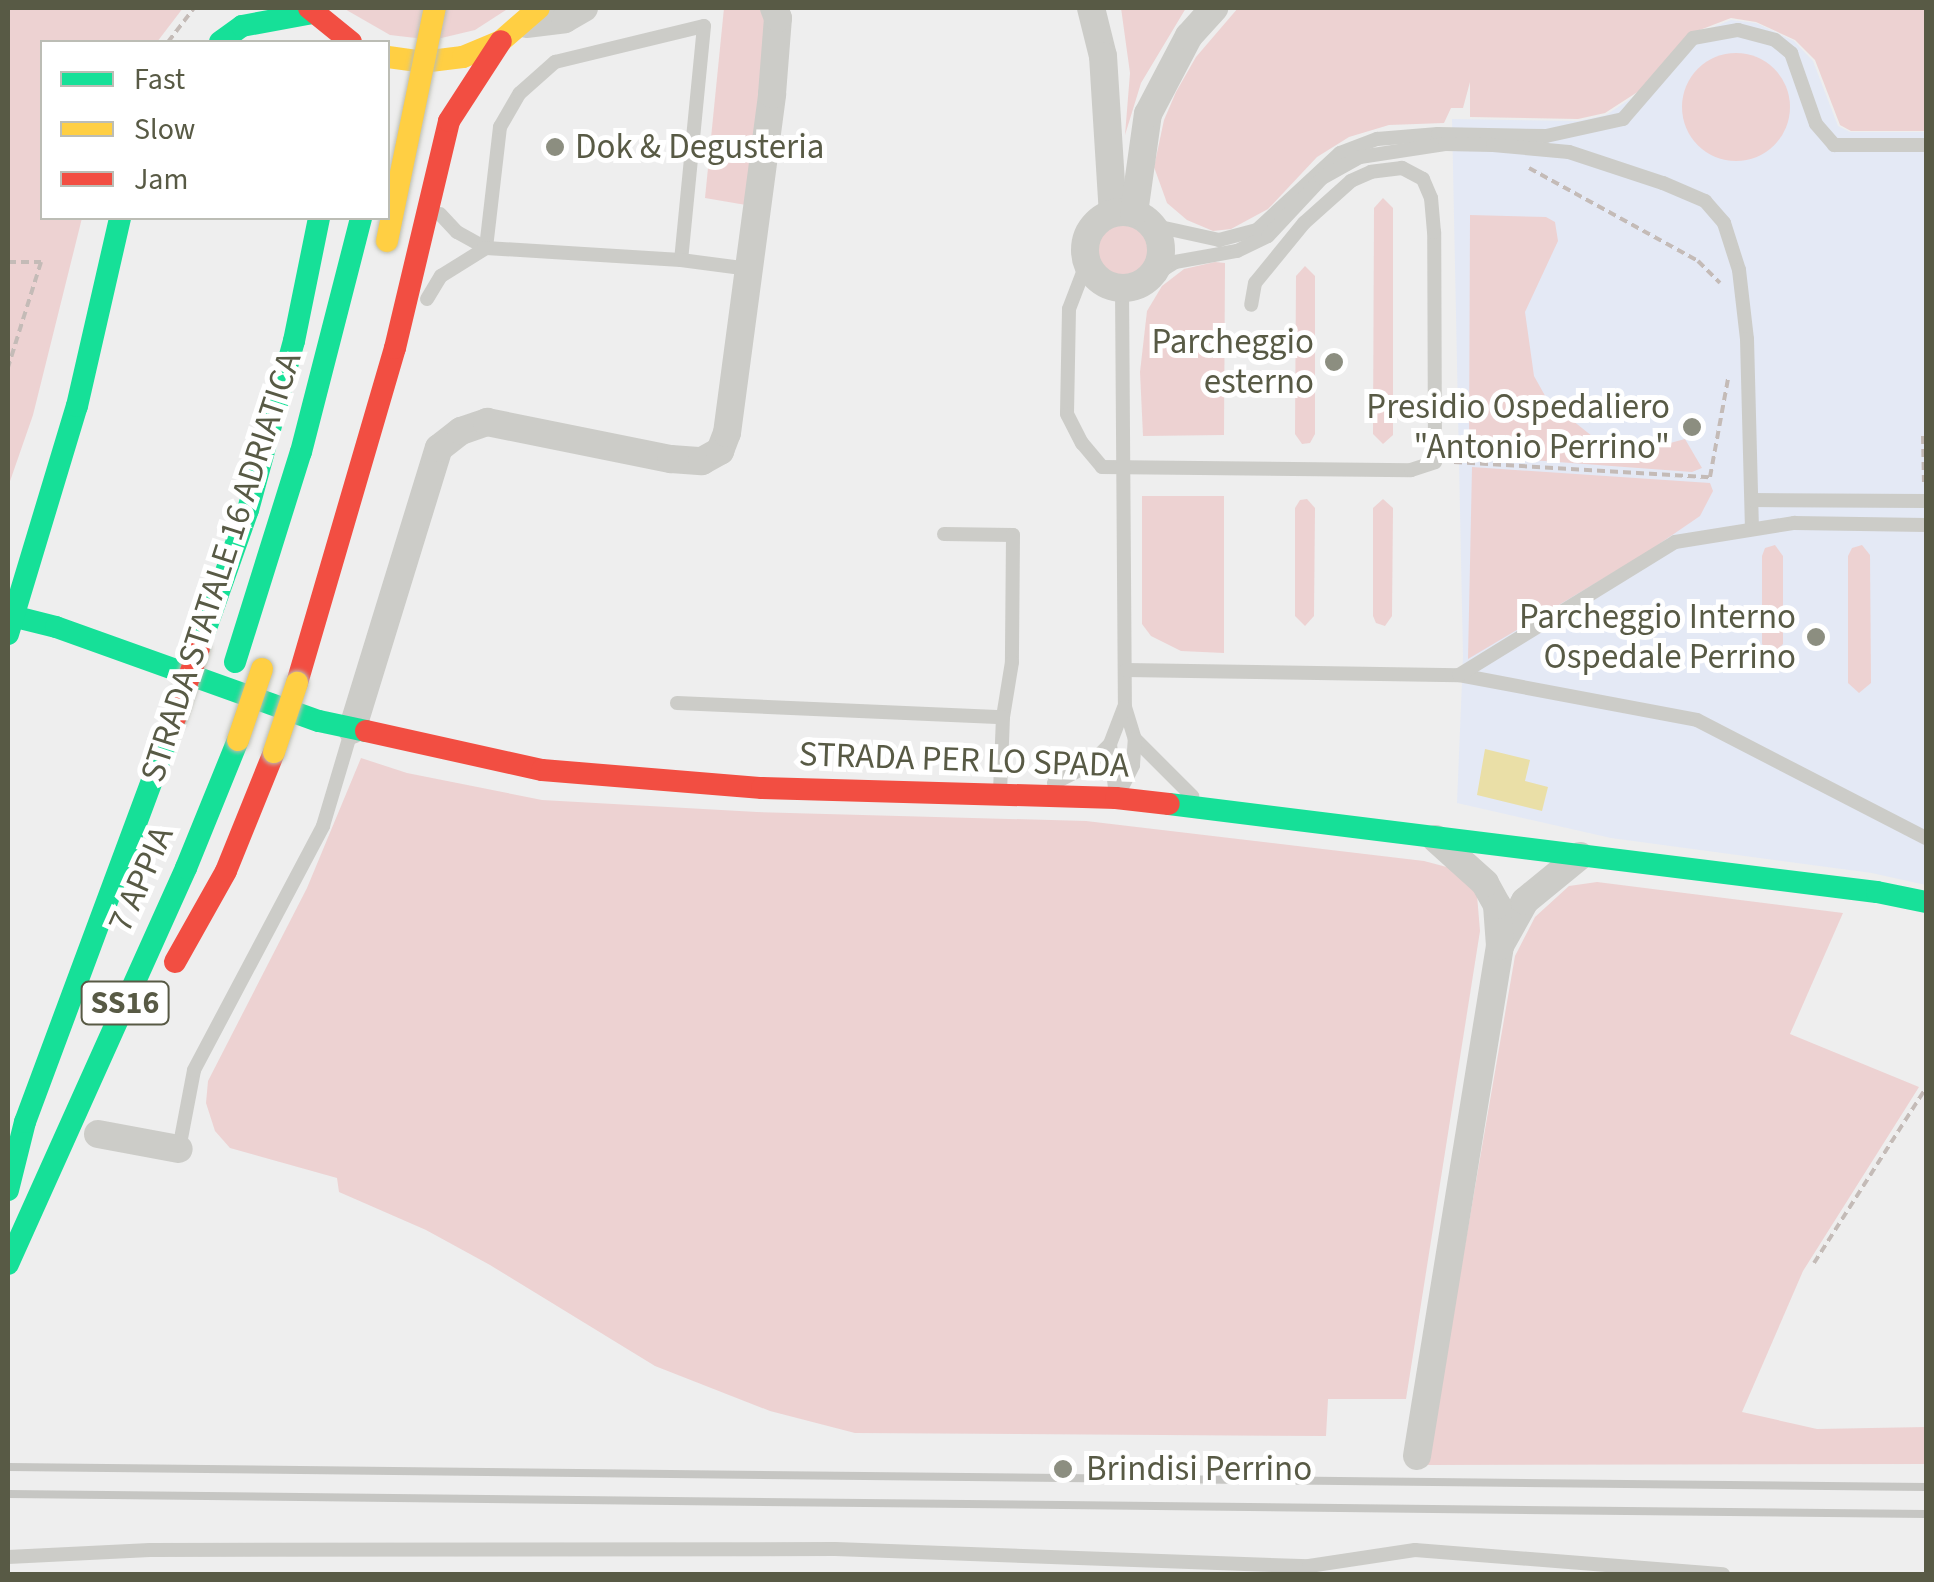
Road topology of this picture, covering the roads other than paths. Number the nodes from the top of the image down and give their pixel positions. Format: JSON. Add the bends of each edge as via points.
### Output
{"nodes":[{"id":1,"x":434,"y":8,"type":"edge"},
{"id":2,"x":584,"y":8,"type":"edge"},
{"id":3,"x":708,"y":8,"type":"edge"},
{"id":4,"x":774,"y":8,"type":"edge"},
{"id":5,"x":1091,"y":8,"type":"edge"},
{"id":6,"x":1214,"y":8,"type":"edge"},
{"id":7,"x":229,"y":10,"type":"edge"},
{"id":8,"x":311,"y":10,"type":"edge"},
{"id":9,"x":532,"y":16,"type":"edge"},
{"id":10,"x":397,"y":26,"type":"dead end"},
{"id":11,"x":704,"y":26,"type":"junction"},
{"id":12,"x":206,"y":40,"type":"edge"},
{"id":13,"x":223,"y":40,"type":"edge"},
{"id":14,"x":345,"y":40,"type":"edge"},
{"id":15,"x":501,"y":41,"type":"junction"},
{"id":16,"x":390,"y":57,"type":"edge"},
{"id":17,"x":390,"y":68,"type":"edge"},
{"id":18,"x":1926,"y":145,"type":"edge"},
{"id":19,"x":434,"y":181,"type":"junction"},
{"id":20,"x":1133,"y":217,"type":"junction"},
{"id":21,"x":120,"y":220,"type":"edge"},
{"id":22,"x":319,"y":220,"type":"edge"},
{"id":23,"x":359,"y":228,"type":"edge"},
{"id":24,"x":486,"y":248,"type":"junction"},
{"id":25,"x":385,"y":251,"type":"dead end"},
{"id":26,"x":681,"y":260,"type":"junction"},
{"id":27,"x":1086,"y":262,"type":"junction"},
{"id":28,"x":749,"y":269,"type":"junction"},
{"id":29,"x":1134,"y":284,"type":"junction"},
{"id":30,"x":1251,"y":305,"type":"dead end"},
{"id":31,"x":396,"y":348,"type":"junction"},
{"id":32,"x":1123,"y":470,"type":"junction"},
{"id":33,"x":1925,"y":494,"type":"edge"},
{"id":34,"x":1752,"y":500,"type":"junction"},
{"id":35,"x":1926,"y":525,"type":"edge"},
{"id":36,"x":1752,"y":528,"type":"junction"},
{"id":37,"x":944,"y":534,"type":"dead end"},
{"id":38,"x":10,"y":622,"type":"edge"},
{"id":39,"x":265,"y":661,"type":"dead end"},
{"id":40,"x":1126,"y":670,"type":"junction"},
{"id":41,"x":1458,"y":674,"type":"junction"},
{"id":42,"x":677,"y":703,"type":"dead end"},
{"id":43,"x":1124,"y":708,"type":"junction"},
{"id":44,"x":217,"y":714,"type":"dead end"},
{"id":45,"x":1003,"y":717,"type":"junction"},
{"id":46,"x":352,"y":730,"type":"junction"},
{"id":47,"x":1135,"y":738,"type":"junction"},
{"id":48,"x":238,"y":740,"type":"joint"},
{"id":49,"x":1110,"y":744,"type":"junction"},
{"id":50,"x":1009,"y":792,"type":"junction"},
{"id":51,"x":1116,"y":798,"type":"junction"},
{"id":52,"x":1206,"y":808,"type":"junction"},
{"id":53,"x":1433,"y":837,"type":"junction"},
{"id":54,"x":1926,"y":838,"type":"edge"},
{"id":55,"x":1519,"y":848,"type":"junction"},
{"id":56,"x":1580,"y":856,"type":"junction"},
{"id":57,"x":1926,"y":902,"type":"edge"},
{"id":58,"x":1511,"y":903,"type":"junction"},
{"id":59,"x":90,"y":1017,"type":"dead end"},
{"id":60,"x":98,"y":1134,"type":"dead end"},
{"id":61,"x":179,"y":1149,"type":"joint"},
{"id":62,"x":8,"y":1190,"type":"edge"},
{"id":63,"x":8,"y":1206,"type":"edge"},
{"id":64,"x":20,"y":1235,"type":"junction"},
{"id":65,"x":8,"y":1264,"type":"edge"},
{"id":66,"x":1417,"y":1456,"type":"dead end"},
{"id":67,"x":8,"y":1557,"type":"edge"},
{"id":68,"x":1723,"y":1574,"type":"edge"}],
"edges":[{"from":1,"to":25,"type":"main road","bridge":true},
{"from":2,"to":9,"type":"street","via":[[565,19]]},
{"from":3,"to":11,"type":"lane"},
{"from":4,"to":28,"type":"street","via":[[772,94]]},
{"from":5,"to":20,"type":"street"},
{"from":6,"to":20,"type":"street","via":[[1190,36],[1148,114]]},
{"from":7,"to":12,"type":"main road"},
{"from":8,"to":13,"type":"main road","via":[[242,26]]},
{"from":8,"to":14,"type":"main road"},
{"from":9,"to":15,"type":"main road"},
{"from":10,"to":17,"type":"main road"},
{"from":11,"to":24,"type":"lane","via":[[555,62],[520,92],[500,127]]},
{"from":11,"to":26,"type":"lane"},
{"from":15,"to":16,"type":"main road","via":[[463,57]]},
{"from":15,"to":19,"type":"main road","via":[[449,121]]},
{"from":18,"to":20,"type":"lane","via":[[1834,145],[1816,124],[1791,53],[1774,40],[1738,30],[1693,38],[1623,119],[1546,136],[1377,139],[1340,152],[1257,230],[1219,240],[1183,236]]},
{"from":19,"to":24,"type":"lane","via":[[441,218]]},
{"from":19,"to":31,"type":"main road"},
{"from":20,"to":27,"type":"street","via":[[1092,226]]},
{"from":20,"to":29,"type":"street","via":[[1160,248],[1154,272]]},
{"from":21,"to":38,"type":"main road","via":[[77,406]]},
{"from":22,"to":62,"type":"main road","bridge":true,"via":[[253,492],[25,1122]]},
{"from":23,"to":44,"type":"main road","name":"STRADA STATALE 16 ADRIATICA","via":[[301,452]]},
{"from":24,"to":26,"type":"lane"},
{"from":24,"to":31,"type":"lane","via":[[442,276]]},
{"from":26,"to":28,"type":"lane"},
{"from":27,"to":29,"type":"street","via":[[1100,280]]},
{"from":27,"to":32,"type":"lane","via":[[1069,308],[1067,414],[1102,467]]},
{"from":28,"to":46,"type":"street","via":[[720,451],[702,461],[671,459],[488,422],[439,448]]},
{"from":29,"to":32,"type":"lane"},
{"from":29,"to":34,"type":"lane","via":[[1175,262],[1237,251],[1268,236],[1322,178],[1360,157],[1493,144],[1606,162],[1706,201],[1724,223],[1739,270],[1747,339]]},
{"from":30,"to":32,"type":"lane","via":[[1255,283],[1304,223],[1351,181],[1402,168],[1422,179],[1432,198],[1434,232],[1434,462],[1411,470]]},
{"from":31,"to":64,"type":"main road","bridge":true,"via":[[298,682],[226,872],[157,992],[78,1154]]},
{"from":32,"to":40,"type":"lane"},
{"from":33,"to":34,"type":"lane"},
{"from":34,"to":36,"type":"lane"},
{"from":35,"to":36,"type":"lane"},
{"from":36,"to":41,"type":"lane","via":[[1675,542]]},
{"from":37,"to":45,"type":"lane","via":[[1013,535],[1012,662]]},
{"from":38,"to":46,"type":"main road","name":"STRADA PER LO SPADA"},
{"from":39,"to":48,"type":"main road","name":"STRADA STATALE 16 ADRIATICA","number":"SS16","bridge":true},
{"from":40,"to":41,"type":"lane"},
{"from":40,"to":43,"type":"lane"},
{"from":41,"to":54,"type":"lane","via":[[1697,720]]},
{"from":42,"to":45,"type":"lane"},
{"from":43,"to":47,"type":"lane"},
{"from":43,"to":49,"type":"lane"},
{"from":45,"to":50,"type":"lane"},
{"from":46,"to":50,"type":"main road","name":"STRADA PER LO SPADA","via":[[542,770],[651,782]]},
{"from":46,"to":61,"type":"lane","via":[[323,826],[194,1070]]},
{"from":47,"to":51,"type":"lane","via":[[1132,765]]},
{"from":47,"to":52,"type":"lane"},
{"from":48,"to":64,"type":"main road","name":"7 APPIA","number":"SS16"},
{"from":49,"to":50,"type":"lane","via":[[1067,779]]},
{"from":49,"to":51,"type":"lane"},
{"from":50,"to":51,"type":"main road","name":"STRADA PER LO SPADA"},
{"from":51,"to":52,"type":"main road","name":"STRADA PER LO SPADA"},
{"from":52,"to":53,"type":"main road","name":"STRADA PER LO SPADA"},
{"from":53,"to":55,"type":"main road","name":"STRADA PER LO SPADA"},
{"from":53,"to":58,"type":"street"},
{"from":55,"to":56,"type":"main road","name":"STRADA PER LO SPADA"},
{"from":55,"to":58,"type":"street"},
{"from":56,"to":57,"type":"main road","name":"STRADA PER LO SPADA"},
{"from":56,"to":58,"type":"street"},
{"from":58,"to":66,"type":"street"},
{"from":59,"to":63,"type":"main road","number":"SS16"},
{"from":60,"to":61,"type":"street"},
{"from":64,"to":65,"type":"main road","name":"7 APPIA","number":"SS16"},
{"from":67,"to":68,"type":"lane","via":[[150,1550],[835,1550],[1309,1566],[1414,1550]]}]}
